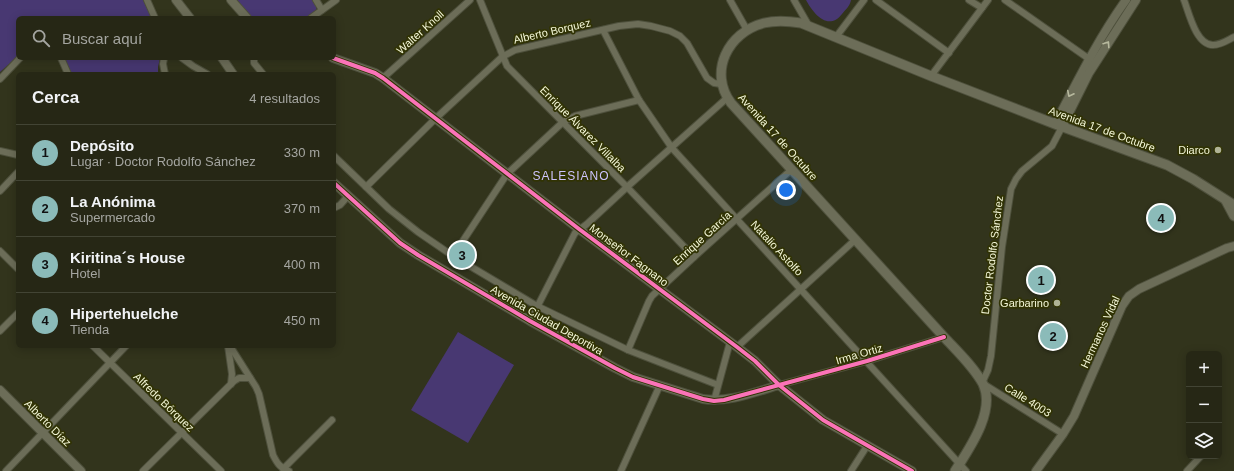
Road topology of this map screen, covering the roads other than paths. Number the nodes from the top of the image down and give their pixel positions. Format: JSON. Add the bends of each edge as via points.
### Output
{"nodes":[{"id":1,"x":147,"y":0,"type":"edge"},
{"id":2,"x":176,"y":0,"type":"edge"},
{"id":3,"x":231,"y":0,"type":"edge"},
{"id":4,"x":316,"y":0,"type":"edge"},
{"id":5,"x":336,"y":0,"type":"edge"},
{"id":6,"x":470,"y":0,"type":"edge"},
{"id":7,"x":480,"y":0,"type":"edge"},
{"id":8,"x":730,"y":0,"type":"edge"},
{"id":9,"x":794,"y":0,"type":"edge"},
{"id":10,"x":876,"y":0,"type":"edge"},
{"id":11,"x":969,"y":0,"type":"edge"},
{"id":12,"x":988,"y":0,"type":"edge"},
{"id":13,"x":1005,"y":0,"type":"edge"},
{"id":14,"x":1184,"y":0,"type":"edge"},
{"id":15,"x":861,"y":1,"type":"edge"},
{"id":16,"x":1129,"y":1,"type":"edge"},
{"id":17,"x":982,"y":8,"type":"junction"},
{"id":18,"x":322,"y":10,"type":"junction"},
{"id":19,"x":241,"y":14,"type":"edge"},
{"id":20,"x":154,"y":16,"type":"edge"},
{"id":21,"x":188,"y":16,"type":"edge"},
{"id":22,"x":314,"y":16,"type":"edge"},
{"id":23,"x":809,"y":26,"type":"junction"},
{"id":24,"x":603,"y":30,"type":"junction"},
{"id":25,"x":747,"y":30,"type":"junction"},
{"id":26,"x":836,"y":37,"type":"junction"},
{"id":27,"x":1234,"y":37,"type":"edge"},
{"id":28,"x":949,"y":53,"type":"junction"},
{"id":29,"x":502,"y":57,"type":"junction"},
{"id":30,"x":336,"y":59,"type":"edge"},
{"id":31,"x":18,"y":60,"type":"edge"},
{"id":32,"x":62,"y":60,"type":"edge"},
{"id":33,"x":164,"y":60,"type":"edge"},
{"id":34,"x":185,"y":60,"type":"edge"},
{"id":35,"x":223,"y":60,"type":"edge"},
{"id":36,"x":229,"y":60,"type":"edge"},
{"id":37,"x":254,"y":60,"type":"edge"},
{"id":38,"x":1091,"y":61,"type":"junction"},
{"id":39,"x":67,"y":72,"type":"edge"},
{"id":40,"x":165,"y":72,"type":"edge"},
{"id":41,"x":204,"y":72,"type":"edge"},
{"id":42,"x":232,"y":72,"type":"edge"},
{"id":43,"x":233,"y":72,"type":"edge"},
{"id":44,"x":261,"y":72,"type":"edge"},
{"id":45,"x":931,"y":76,"type":"junction"},
{"id":46,"x":383,"y":78,"type":"junction"},
{"id":47,"x":0,"y":79,"type":"edge"},
{"id":48,"x":722,"y":84,"type":"junction"},
{"id":49,"x":727,"y":98,"type":"junction"},
{"id":50,"x":639,"y":100,"type":"junction"},
{"id":51,"x":435,"y":119,"type":"junction"},
{"id":52,"x":563,"y":122,"type":"junction"},
{"id":53,"x":1058,"y":126,"type":"junction"},
{"id":54,"x":672,"y":148,"type":"junction"},
{"id":55,"x":0,"y":151,"type":"edge"},
{"id":56,"x":16,"y":155,"type":"edge"},
{"id":57,"x":336,"y":158,"type":"edge"},
{"id":58,"x":791,"y":170,"type":"junction"},
{"id":59,"x":16,"y":174,"type":"edge"},
{"id":60,"x":507,"y":174,"type":"junction"},
{"id":61,"x":336,"y":185,"type":"edge"},
{"id":62,"x":366,"y":187,"type":"junction"},
{"id":63,"x":627,"y":187,"type":"junction"},
{"id":64,"x":0,"y":190,"type":"edge"},
{"id":65,"x":348,"y":196,"type":"junction"},
{"id":66,"x":1224,"y":199,"type":"junction"},
{"id":67,"x":1234,"y":205,"type":"edge"},
{"id":68,"x":336,"y":207,"type":"edge"},
{"id":69,"x":1234,"y":216,"type":"edge"},
{"id":70,"x":737,"y":220,"type":"junction"},
{"id":71,"x":579,"y":229,"type":"junction"},
{"id":72,"x":855,"y":240,"type":"junction"},
{"id":73,"x":1234,"y":242,"type":"edge"},
{"id":74,"x":1230,"y":247,"type":"edge"},
{"id":75,"x":0,"y":251,"type":"edge"},
{"id":76,"x":453,"y":256,"type":"junction"},
{"id":77,"x":694,"y":257,"type":"junction"},
{"id":78,"x":16,"y":267,"type":"edge"},
{"id":79,"x":660,"y":289,"type":"junction"},
{"id":80,"x":801,"y":289,"type":"junction"},
{"id":81,"x":537,"y":306,"type":"junction"},
{"id":82,"x":16,"y":316,"type":"edge"},
{"id":83,"x":530,"y":321,"type":"junction"},
{"id":84,"x":0,"y":331,"type":"edge"},
{"id":85,"x":944,"y":337,"type":"junction"},
{"id":86,"x":730,"y":342,"type":"junction"},
{"id":87,"x":738,"y":347,"type":"junction"},
{"id":88,"x":95,"y":348,"type":"edge"},
{"id":89,"x":124,"y":348,"type":"edge"},
{"id":90,"x":229,"y":348,"type":"edge"},
{"id":91,"x":230,"y":348,"type":"edge"},
{"id":92,"x":628,"y":350,"type":"junction"},
{"id":93,"x":867,"y":361,"type":"junction"},
{"id":94,"x":110,"y":363,"type":"junction"},
{"id":95,"x":250,"y":378,"type":"junction"},
{"id":96,"x":982,"y":383,"type":"junction"},
{"id":97,"x":231,"y":384,"type":"junction"},
{"id":98,"x":660,"y":385,"type":"junction"},
{"id":99,"x":718,"y":385,"type":"junction"},
{"id":100,"x":779,"y":385,"type":"junction"},
{"id":101,"x":0,"y":390,"type":"edge"},
{"id":102,"x":714,"y":401,"type":"junction"},
{"id":103,"x":332,"y":420,"type":"dead end"},
{"id":104,"x":181,"y":432,"type":"junction"},
{"id":105,"x":42,"y":433,"type":"junction"},
{"id":106,"x":1063,"y":434,"type":"junction"},
{"id":107,"x":867,"y":446,"type":"junction"},
{"id":108,"x":1198,"y":459,"type":"edge"},
{"id":109,"x":960,"y":469,"type":"edge"},
{"id":110,"x":286,"y":470,"type":"edge"},
{"id":111,"x":1039,"y":470,"type":"edge"},
{"id":112,"x":6,"y":471,"type":"edge"},
{"id":113,"x":81,"y":471,"type":"edge"},
{"id":114,"x":143,"y":471,"type":"edge"},
{"id":115,"x":221,"y":471,"type":"edge"},
{"id":116,"x":621,"y":471,"type":"edge"},
{"id":117,"x":851,"y":471,"type":"edge"},
{"id":118,"x":912,"y":471,"type":"edge"},
{"id":119,"x":1187,"y":471,"type":"edge"}],
"edges":[{"from":1,"to":20,"type":"street"},
{"from":2,"to":21,"type":"street"},
{"from":3,"to":19,"type":"street"},
{"from":4,"to":18,"type":"street"},
{"from":5,"to":18,"type":"street"},
{"from":6,"to":46,"type":"street","name":"Walter Knoll"},
{"from":7,"to":29,"type":"street","name":"Enrique Álvarez Villalba"},
{"from":8,"to":25,"type":"street"},
{"from":9,"to":23,"type":"street"},
{"from":10,"to":28,"type":"street"},
{"from":11,"to":17,"type":"street"},
{"from":12,"to":17,"type":"street"},
{"from":13,"to":38,"type":"street"},
{"from":14,"to":27,"type":"street","via":[[1196,31],[1203,41],[1213,45]]},
{"from":15,"to":26,"type":"street"},
{"from":16,"to":38,"type":"street","name":"Doctor Rodolfo Sánchez"},
{"from":17,"to":28,"type":"street"},
{"from":18,"to":22,"type":"street"},
{"from":23,"to":25,"type":"main road","name":"Avenida 17 de Octubre","via":[[775,21]]},
{"from":23,"to":26,"type":"main road","name":"Avenida 17 de Octubre"},
{"from":24,"to":29,"type":"street","name":"Alberto Borquez","via":[[515,50]]},
{"from":24,"to":48,"type":"street","name":"Alberto Borquez","via":[[638,24],[670,31],[687,43],[709,80]]},
{"from":24,"to":50,"type":"street","name":"Natalio Astolfo"},
{"from":25,"to":48,"type":"main road","name":"Avenida 17 de Octubre","via":[[735,41],[725,56],[721,70]]},
{"from":26,"to":45,"type":"main road","name":"Avenida 17 de Octubre"},
{"from":28,"to":45,"type":"street"},
{"from":29,"to":51,"type":"street","name":"Alberto Borquez"},
{"from":29,"to":52,"type":"street","name":"Enrique Álvarez Villalba","via":[[507,66]]},
{"from":30,"to":46,"type":"street","name":"Monseñor Fagnano"},
{"from":31,"to":47,"type":"street"},
{"from":32,"to":39,"type":"street"},
{"from":33,"to":40,"type":"street"},
{"from":34,"to":41,"type":"street"},
{"from":35,"to":42,"type":"street"},
{"from":36,"to":43,"type":"street"},
{"from":37,"to":44,"type":"street"},
{"from":38,"to":53,"type":"street","name":"Doctor Rodolfo Sánchez"},
{"from":45,"to":53,"type":"main road","name":"Avenida 17 de Octubre"},
{"from":46,"to":51,"type":"street","name":"Monseñor Fagnano"},
{"from":48,"to":49,"type":"main road","name":"Avenida 17 de Octubre"},
{"from":49,"to":54,"type":"street"},
{"from":49,"to":58,"type":"main road","name":"Avenida 17 de Octubre"},
{"from":50,"to":52,"type":"street","via":[[575,116]]},
{"from":50,"to":54,"type":"street","name":"Natalio Astolfo"},
{"from":51,"to":60,"type":"street","name":"Monseñor Fagnano"},
{"from":51,"to":62,"type":"street","name":"Alberto Borquez"},
{"from":52,"to":60,"type":"street"},
{"from":52,"to":63,"type":"street","name":"Enrique Álvarez Villalba"},
{"from":53,"to":66,"type":"main road","name":"Avenida 17 de Octubre","via":[[1176,170]]},
{"from":53,"to":96,"type":"street","name":"Doctor Rodolfo Sánchez","via":[[1052,146],[1022,171],[1011,189],[1002,247],[991,356]]},
{"from":54,"to":63,"type":"street"},
{"from":54,"to":70,"type":"street","name":"Natalio Astolfo"},
{"from":55,"to":56,"type":"street"},
{"from":57,"to":62,"type":"street","name":"Avenida Ciudad Deportiva"},
{"from":58,"to":70,"type":"street","name":"Enrique García"},
{"from":58,"to":72,"type":"main road","name":"Avenida 17 de Octubre"},
{"from":59,"to":64,"type":"street"},
{"from":60,"to":71,"type":"street","name":"Monseñor Fagnano"},
{"from":60,"to":76,"type":"street"},
{"from":61,"to":65,"type":"street","name":"Avenida Ciudad Deportiva"},
{"from":62,"to":76,"type":"street","name":"Avenida Ciudad Deportiva","via":[[418,232]]},
{"from":63,"to":71,"type":"street"},
{"from":63,"to":77,"type":"street","name":"Enrique Álvarez Villalba"},
{"from":65,"to":68,"type":"street"},
{"from":65,"to":83,"type":"street","name":"Avenida Ciudad Deportiva","via":[[400,243]]},
{"from":66,"to":67,"type":"main road","name":"Avenida 17 de Octubre"},
{"from":66,"to":69,"type":"main road","name":"Avenida 17 de Octubre"},
{"from":70,"to":77,"type":"street","name":"Enrique García"},
{"from":70,"to":80,"type":"street","name":"Natalio Astolfo"},
{"from":71,"to":79,"type":"street","name":"Monseñor Fagnano"},
{"from":71,"to":81,"type":"street","via":[[572,236]]},
{"from":72,"to":80,"type":"street"},
{"from":72,"to":85,"type":"main road","name":"Avenida 17 de Octubre"},
{"from":73,"to":74,"type":"street","name":"Hermanos Vidal"},
{"from":74,"to":106,"type":"street","name":"Hermanos Vidal","via":[[1129,296]]},
{"from":75,"to":78,"type":"street"},
{"from":76,"to":81,"type":"street","name":"Avenida Ciudad Deportiva"},
{"from":77,"to":79,"type":"street","name":"Enrique García"},
{"from":79,"to":86,"type":"street","name":"Monseñor Fagnano"},
{"from":79,"to":92,"type":"street","name":"Enrique García","via":[[649,301]]},
{"from":80,"to":87,"type":"street"},
{"from":80,"to":93,"type":"street","name":"Natalio Astolfo"},
{"from":81,"to":83,"type":"street"},
{"from":81,"to":92,"type":"street","name":"Avenida Ciudad Deportiva"},
{"from":82,"to":84,"type":"street"},
{"from":83,"to":98,"type":"street","name":"Avenida Ciudad Deportiva","via":[[633,377]]},
{"from":85,"to":93,"type":"street","name":"Irma Ortiz"},
{"from":85,"to":96,"type":"main road","name":"Avenida 17 de Octubre"},
{"from":86,"to":87,"type":"street","name":"Monseñor Fagnano"},
{"from":86,"to":99,"type":"street"},
{"from":87,"to":100,"type":"street","name":"Monseñor Fagnano"},
{"from":88,"to":94,"type":"street","name":"Alfredo Bórquez"},
{"from":89,"to":94,"type":"street"},
{"from":90,"to":97,"type":"street"},
{"from":91,"to":95,"type":"street"},
{"from":92,"to":99,"type":"street","name":"Avenida Ciudad Deportiva"},
{"from":93,"to":100,"type":"street","name":"Irma Ortiz"},
{"from":93,"to":109,"type":"street","name":"Natalio Astolfo"},
{"from":94,"to":104,"type":"street","name":"Alfredo Bórquez"},
{"from":94,"to":105,"type":"street"},
{"from":95,"to":97,"type":"street","via":[[239,378]]},
{"from":95,"to":110,"type":"street","via":[[259,394],[276,463]]},
{"from":96,"to":106,"type":"street","name":"Calle 4003"},
{"from":96,"to":109,"type":"main road","name":"Avenida 17 de Octubre","via":[[986,396],[984,414]]},
{"from":97,"to":104,"type":"street"},
{"from":98,"to":102,"type":"street","name":"Avenida Ciudad Deportiva"},
{"from":98,"to":116,"type":"street"},
{"from":99,"to":102,"type":"street"},
{"from":100,"to":102,"type":"street","name":"Avenida Ciudad Deportiva"},
{"from":100,"to":107,"type":"street","name":"Monseñor Fagnano","via":[[823,420]]},
{"from":101,"to":105,"type":"street","name":"Alberto Díaz"},
{"from":103,"to":110,"type":"street"},
{"from":104,"to":114,"type":"street"},
{"from":104,"to":115,"type":"street","name":"Alfredo Bórquez"},
{"from":105,"to":112,"type":"street"},
{"from":105,"to":113,"type":"street","name":"Alberto Díaz"},
{"from":106,"to":111,"type":"street","name":"Hermanos Vidal"},
{"from":107,"to":117,"type":"street"},
{"from":107,"to":118,"type":"street","name":"Monseñor Fagnano"},
{"from":108,"to":119,"type":"street"}]}
